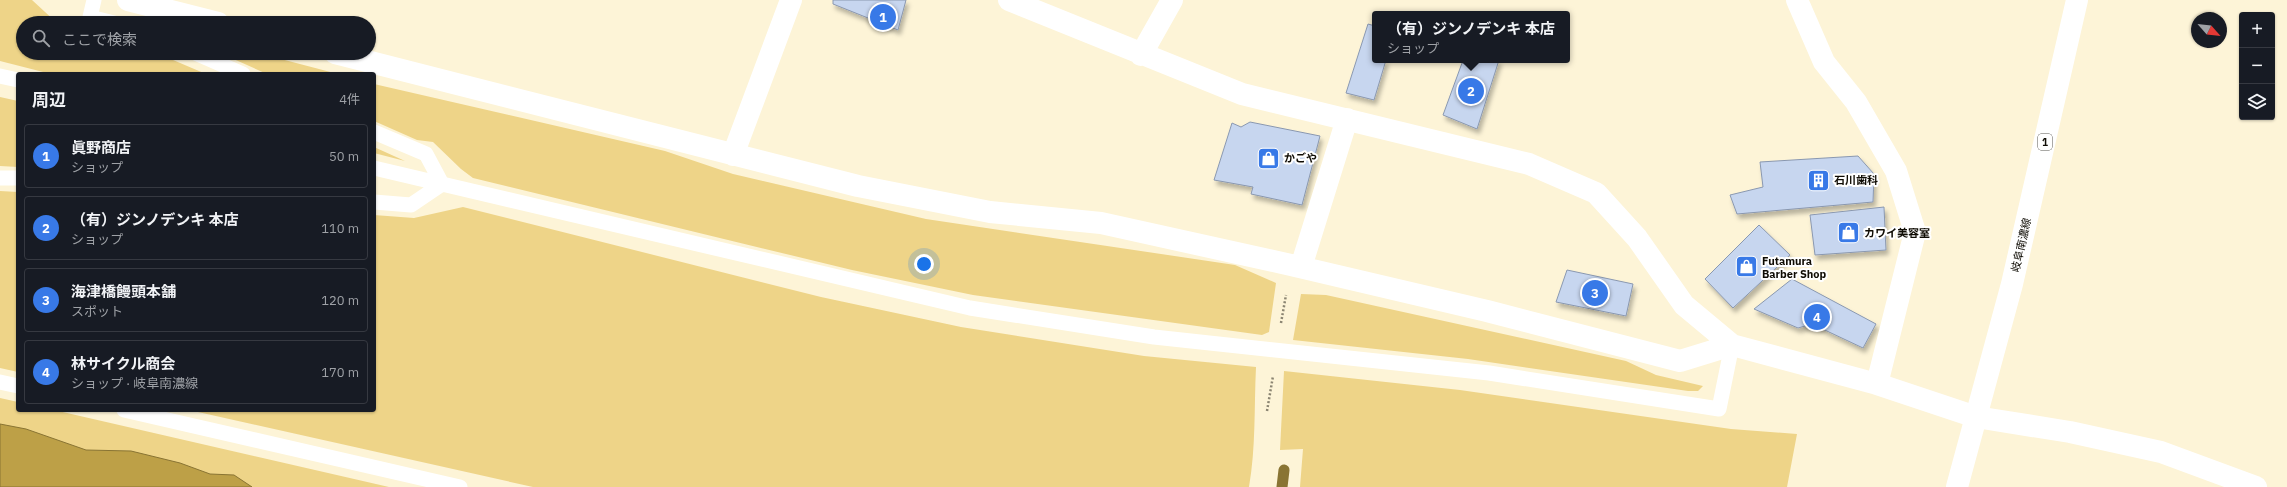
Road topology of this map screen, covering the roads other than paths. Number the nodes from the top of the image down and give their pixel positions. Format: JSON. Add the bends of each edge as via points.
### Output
{"nodes":[{"id":1,"x":94,"y":0,"type":"edge"},
{"id":2,"x":128,"y":0,"type":"edge"},
{"id":3,"x":791,"y":0,"type":"edge"},
{"id":4,"x":1009,"y":0,"type":"edge"},
{"id":5,"x":1172,"y":0,"type":"edge"},
{"id":6,"x":1797,"y":0,"type":"edge"},
{"id":7,"x":2077,"y":0,"type":"edge"},
{"id":8,"x":90,"y":16,"type":"edge"},
{"id":9,"x":191,"y":16,"type":"edge"},
{"id":10,"x":1142,"y":55,"type":"junction"},
{"id":11,"x":211,"y":60,"type":"edge"},
{"id":12,"x":362,"y":60,"type":"edge"},
{"id":13,"x":238,"y":72,"type":"edge"},
{"id":14,"x":0,"y":76,"type":"edge"},
{"id":15,"x":16,"y":80,"type":"edge"},
{"id":16,"x":1347,"y":119,"type":"junction"},
{"id":17,"x":376,"y":133,"type":"edge"},
{"id":18,"x":733,"y":155,"type":"junction"},
{"id":19,"x":376,"y":168,"type":"edge"},
{"id":20,"x":0,"y":178,"type":"edge"},
{"id":21,"x":16,"y":178,"type":"edge"},
{"id":22,"x":442,"y":184,"type":"junction"},
{"id":23,"x":376,"y":202,"type":"edge"},
{"id":24,"x":1301,"y":267,"type":"junction"},
{"id":25,"x":1732,"y":345,"type":"junction"},
{"id":26,"x":0,"y":382,"type":"edge"},
{"id":27,"x":1877,"y":384,"type":"junction"},
{"id":28,"x":16,"y":386,"type":"edge"},
{"id":29,"x":133,"y":412,"type":"edge"},
{"id":30,"x":1976,"y":417,"type":"junction"},
{"id":31,"x":460,"y":487,"type":"edge"},
{"id":32,"x":1956,"y":487,"type":"edge"},
{"id":33,"x":2256,"y":487,"type":"edge"}],
"edges":[{"from":1,"to":8,"type":"lane"},
{"from":2,"to":9,"type":"street"},
{"from":3,"to":18,"type":"street"},
{"from":4,"to":10,"type":"street"},
{"from":5,"to":10,"type":"street"},
{"from":6,"to":27,"type":"street","via":[[1824,62],[1856,102],[1896,171],[1915,232]]},
{"from":7,"to":30,"type":"street","name":"岐阜南濃線","number":"1","via":[[2012,284]]},
{"from":10,"to":16,"type":"street","via":[[1242,94]]},
{"from":11,"to":13,"type":"lane"},
{"from":12,"to":18,"type":"street"},
{"from":14,"to":15,"type":"lane"},
{"from":16,"to":24,"type":"street"},
{"from":16,"to":25,"type":"street","via":[[1529,164],[1596,193],[1637,238],[1684,305]]},
{"from":17,"to":22,"type":"lane","via":[[426,154]]},
{"from":18,"to":24,"type":"street","via":[[858,186],[982,211],[1102,223]]},
{"from":19,"to":22,"type":"lane"},
{"from":20,"to":21,"type":"lane"},
{"from":22,"to":23,"type":"lane","via":[[411,205]]},
{"from":22,"to":25,"type":"lane","via":[[970,308],[1154,337],[1489,373],[1719,409]]},
{"from":24,"to":25,"type":"street","via":[[1487,311],[1680,361]]},
{"from":25,"to":27,"type":"street"},
{"from":26,"to":28,"type":"lane"},
{"from":27,"to":30,"type":"street"},
{"from":29,"to":31,"type":"lane"},
{"from":30,"to":32,"type":"street","name":"岐阜南濃線","number":"1"},
{"from":30,"to":33,"type":"street","via":[[2070,432],[2161,452]]}]}
